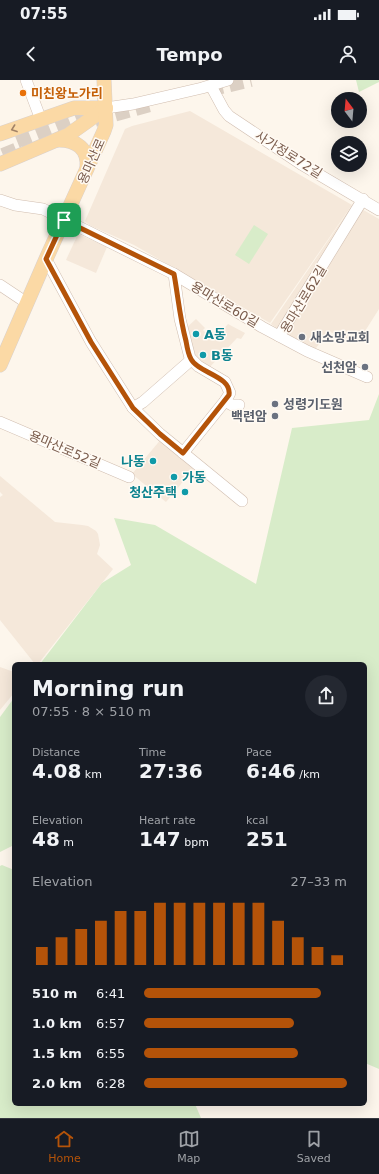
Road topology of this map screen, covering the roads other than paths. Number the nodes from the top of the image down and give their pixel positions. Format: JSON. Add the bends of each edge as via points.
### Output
{"nodes":[{"id":1,"x":26,"y":80,"type":"edge"},
{"id":2,"x":103,"y":80,"type":"edge"},
{"id":3,"x":228,"y":80,"type":"edge"},
{"id":4,"x":211,"y":86,"type":"junction"},
{"id":5,"x":106,"y":108,"type":"junction"},
{"id":6,"x":60,"y":113,"type":"junction"},
{"id":7,"x":41,"y":120,"type":"junction"},
{"id":8,"x":0,"y":134,"type":"edge"},
{"id":9,"x":62,"y":138,"type":"junction"},
{"id":10,"x":1,"y":158,"type":"edge"},
{"id":11,"x":87,"y":168,"type":"junction"},
{"id":12,"x":0,"y":200,"type":"edge"},
{"id":13,"x":363,"y":200,"type":"junction"},
{"id":14,"x":379,"y":210,"type":"edge"},
{"id":15,"x":64,"y":220,"type":"junction"},
{"id":16,"x":46,"y":259,"type":"junction"},
{"id":17,"x":174,"y":274,"type":"junction"},
{"id":18,"x":0,"y":285,"type":"edge"},
{"id":19,"x":27,"y":303,"type":"junction"},
{"id":20,"x":279,"y":336,"type":"junction"},
{"id":21,"x":191,"y":360,"type":"junction"},
{"id":22,"x":0,"y":363,"type":"edge"},
{"id":23,"x":368,"y":377,"type":"dead end"},
{"id":24,"x":225,"y":401,"type":"junction"},
{"id":25,"x":239,"y":405,"type":"dead end"},
{"id":26,"x":133,"y":408,"type":"junction"},
{"id":27,"x":0,"y":422,"type":"edge"},
{"id":28,"x":183,"y":453,"type":"junction"},
{"id":29,"x":129,"y":477,"type":"dead end"},
{"id":30,"x":242,"y":502,"type":"dead end"}],
"edges":[{"from":1,"to":7,"type":"street"},
{"from":2,"to":5,"type":"main road","name":"용마산로"},
{"from":3,"to":4,"type":"street"},
{"from":4,"to":5,"type":"street"},
{"from":4,"to":13,"type":"street","name":"사가정로72길","via":[[229,116],[301,164]]},
{"from":5,"to":6,"type":"main road","via":[[79,108]]},
{"from":5,"to":9,"type":"main road"},
{"from":5,"to":11,"type":"main road","name":"용마산로","via":[[105,128]]},
{"from":6,"to":7,"type":"main road"},
{"from":6,"to":9,"type":"main road","via":[[67,115],[72,127]]},
{"from":7,"to":8,"type":"main road","one_way":true},
{"from":9,"to":10,"type":"main road"},
{"from":9,"to":11,"type":"main road","via":[[82,148],[87,157]]},
{"from":11,"to":15,"type":"main road","name":"용마산로"},
{"from":12,"to":15,"type":"street","name":"용마산로60길","via":[[43,209]]},
{"from":13,"to":14,"type":"street","name":"사가정로72길"},
{"from":13,"to":20,"type":"street","name":"용마산로62길"},
{"from":15,"to":16,"type":"main road","name":"용마산로"},
{"from":15,"to":17,"type":"street","name":"용마산로60길"},
{"from":16,"to":19,"type":"main road","name":"용마산로"},
{"from":16,"to":26,"type":"street","via":[[91,342]]},
{"from":17,"to":20,"type":"street","name":"용마산로60길"},
{"from":17,"to":21,"type":"street","via":[[180,322]]},
{"from":18,"to":19,"type":"street"},
{"from":19,"to":22,"type":"main road","name":"용마산로"},
{"from":20,"to":23,"type":"street","name":"용마산로62길","via":[[318,357]]},
{"from":21,"to":24,"type":"street","via":[[226,383],[230,394]]},
{"from":21,"to":26,"type":"street"},
{"from":24,"to":25,"type":"street"},
{"from":24,"to":28,"type":"street"},
{"from":26,"to":28,"type":"street"},
{"from":27,"to":29,"type":"street","name":"용마산로52길"},
{"from":28,"to":30,"type":"street"}]}
